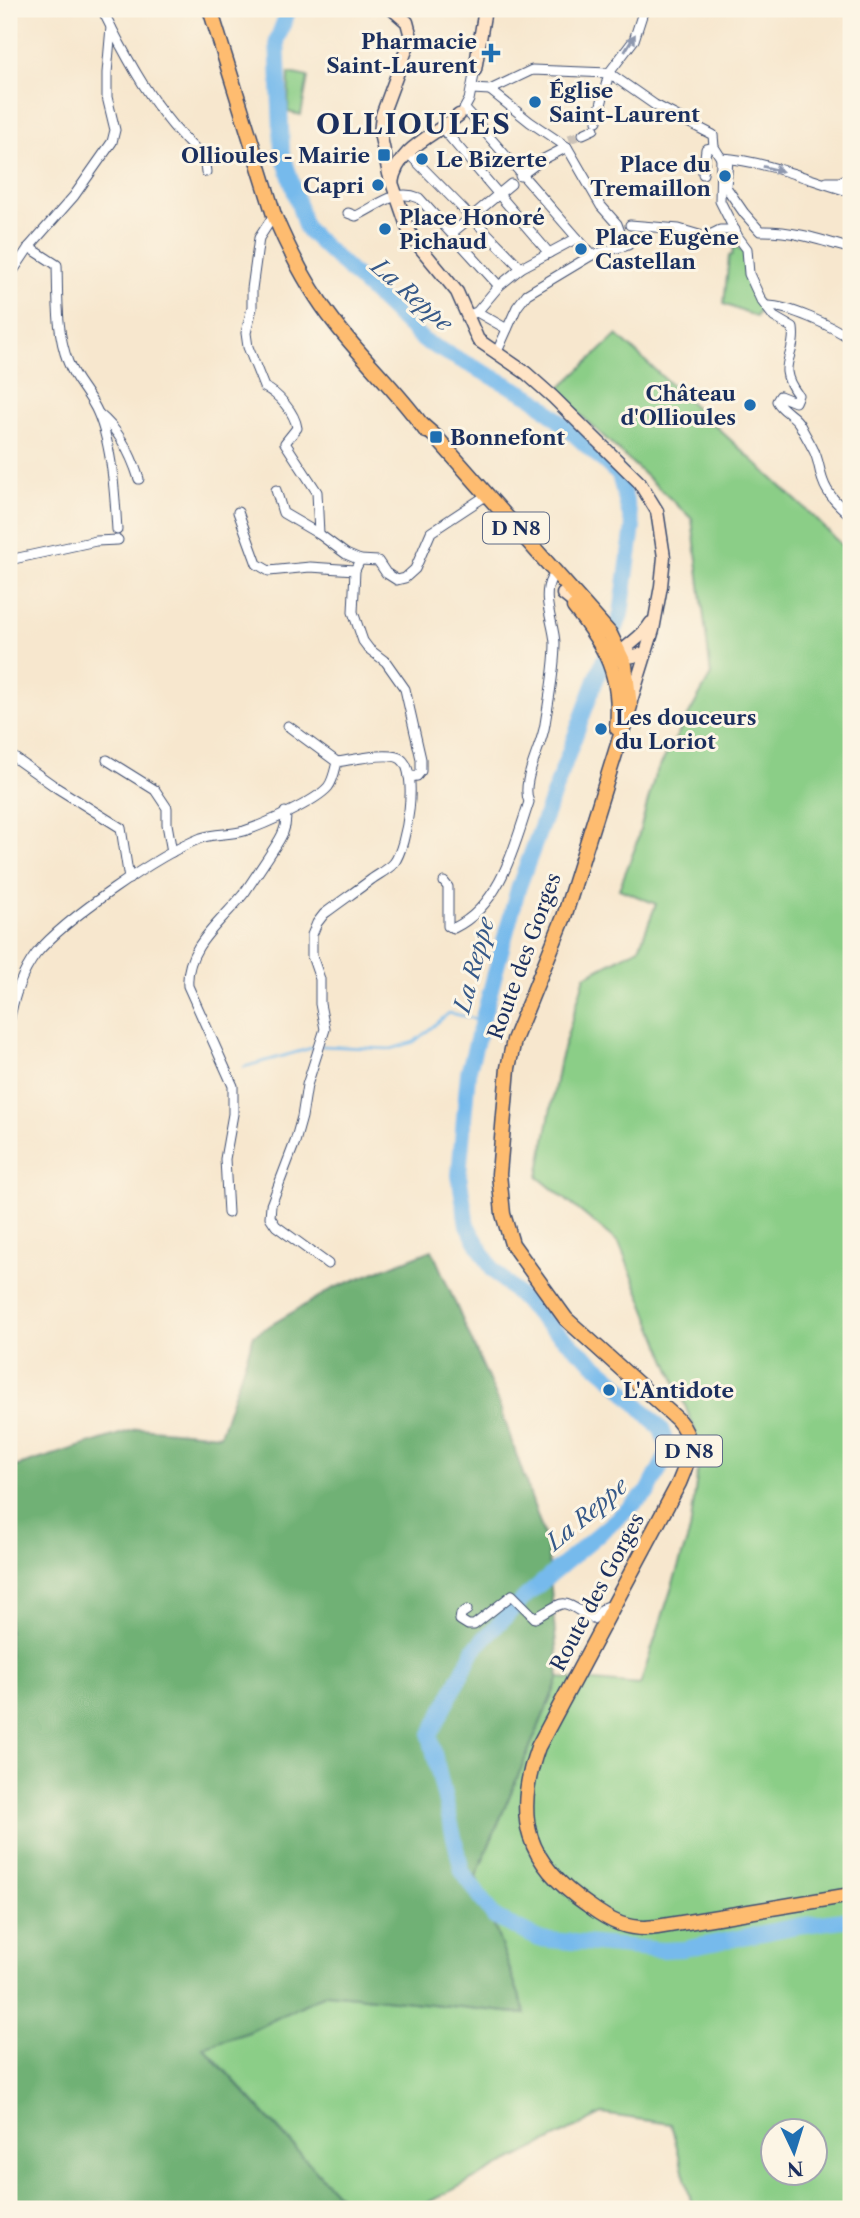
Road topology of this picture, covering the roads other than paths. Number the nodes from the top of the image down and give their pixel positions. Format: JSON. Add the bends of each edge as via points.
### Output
{"nodes":[{"id":1,"x":102,"y":9,"type":"edge"},
{"id":2,"x":210,"y":9,"type":"edge"},
{"id":3,"x":392,"y":9,"type":"edge"},
{"id":4,"x":485,"y":9,"type":"edge"},
{"id":5,"x":644,"y":9,"type":"edge"},
{"id":6,"x":111,"y":27,"type":"junction"},
{"id":7,"x":475,"y":69,"type":"joint"},
{"id":8,"x":608,"y":73,"type":"junction"},
{"id":9,"x":472,"y":89,"type":"junction"},
{"id":10,"x":491,"y":90,"type":"junction"},
{"id":11,"x":462,"y":112,"type":"junction"},
{"id":12,"x":442,"y":128,"type":"junction"},
{"id":13,"x":583,"y":134,"type":"tunnel mouth"},
{"id":14,"x":568,"y":143,"type":"junction"},
{"id":15,"x":382,"y":144,"type":"junction"},
{"id":16,"x":714,"y":147,"type":"junction"},
{"id":17,"x":407,"y":152,"type":"junction"},
{"id":18,"x":724,"y":159,"type":"junction"},
{"id":19,"x":206,"y":172,"type":"dead end"},
{"id":20,"x":703,"y":174,"type":"dead end"},
{"id":21,"x":521,"y":175,"type":"junction"},
{"id":22,"x":851,"y":176,"type":"edge"},
{"id":23,"x":825,"y":182,"type":"junction"},
{"id":24,"x":511,"y":184,"type":"dead end"},
{"id":25,"x":723,"y":188,"type":"junction"},
{"id":26,"x":394,"y":189,"type":"junction"},
{"id":27,"x":851,"y":191,"type":"edge"},
{"id":28,"x":499,"y":193,"type":"junction"},
{"id":29,"x":348,"y":213,"type":"dead end"},
{"id":30,"x":274,"y":215,"type":"junction"},
{"id":31,"x":474,"y":220,"type":"junction"},
{"id":32,"x":622,"y":224,"type":"junction"},
{"id":33,"x":735,"y":230,"type":"junction"},
{"id":34,"x":452,"y":233,"type":"junction"},
{"id":35,"x":577,"y":237,"type":"junction"},
{"id":36,"x":29,"y":247,"type":"junction"},
{"id":37,"x":851,"y":249,"type":"edge"},
{"id":38,"x":549,"y":253,"type":"junction"},
{"id":39,"x":592,"y":255,"type":"junction"},
{"id":40,"x":521,"y":268,"type":"junction"},
{"id":41,"x":565,"y":272,"type":"junction"},
{"id":42,"x":9,"y":277,"type":"edge"},
{"id":43,"x":562,"y":285,"type":"dead end"},
{"id":44,"x":499,"y":286,"type":"junction"},
{"id":45,"x":766,"y":306,"type":"junction"},
{"id":46,"x":472,"y":314,"type":"junction"},
{"id":47,"x":507,"y":329,"type":"junction"},
{"id":48,"x":851,"y":339,"type":"edge"},
{"id":49,"x":496,"y":354,"type":"junction"},
{"id":50,"x":99,"y":414,"type":"junction"},
{"id":51,"x":421,"y":425,"type":"junction"},
{"id":52,"x":139,"y":479,"type":"dead end"},
{"id":53,"x":276,"y":490,"type":"dead end"},
{"id":54,"x":481,"y":499,"type":"junction"},
{"id":55,"x":239,"y":512,"type":"dead end"},
{"id":56,"x":851,"y":516,"type":"edge"},
{"id":57,"x":319,"y":534,"type":"junction"},
{"id":58,"x":360,"y":560,"type":"junction"},
{"id":59,"x":9,"y":561,"type":"edge"},
{"id":60,"x":355,"y":570,"type":"junction"},
{"id":61,"x":551,"y":579,"type":"junction"},
{"id":62,"x":656,"y":614,"type":"junction"},
{"id":63,"x":610,"y":634,"type":"junction"},
{"id":64,"x":636,"y":640,"type":"junction"},
{"id":65,"x":646,"y":653,"type":"junction"},
{"id":66,"x":618,"y":657,"type":"junction"},
{"id":67,"x":630,"y":706,"type":"junction"},
{"id":68,"x":288,"y":726,"type":"dead end"},
{"id":69,"x":614,"y":753,"type":"junction"},
{"id":70,"x":9,"y":754,"type":"edge"},
{"id":71,"x":107,"y":760,"type":"dead end"},
{"id":72,"x":337,"y":762,"type":"junction"},
{"id":73,"x":410,"y":777,"type":"junction"},
{"id":74,"x":285,"y":812,"type":"junction"},
{"id":75,"x":172,"y":852,"type":"junction"},
{"id":76,"x":129,"y":879,"type":"junction"},
{"id":77,"x":444,"y":882,"type":"dead end"},
{"id":78,"x":9,"y":1023,"type":"edge"},
{"id":79,"x":9,"y":1046,"type":"edge"},
{"id":80,"x":9,"y":1098,"type":"edge"},
{"id":81,"x":228,"y":1213,"type":"dead end"},
{"id":82,"x":328,"y":1264,"type":"dead end"},
{"id":83,"x":614,"y":1606,"type":"junction"},
{"id":84,"x":467,"y":1610,"type":"dead end"},
{"id":85,"x":851,"y":1895,"type":"edge"}],
"edges":[{"from":1,"to":6,"type":"street"},
{"from":2,"to":30,"type":"main road","number":"D N8"},
{"from":3,"to":15,"type":"main road","via":[[407,22],[411,37],[382,115]]},
{"from":4,"to":7,"type":"main road"},
{"from":8,"to":5,"type":"street","one_way":true,"via":[[634,40]]},
{"from":6,"to":19,"type":"street","via":[[165,118],[205,160]]},
{"from":6,"to":36,"type":"street","via":[[107,97],[115,130],[111,142],[74,196]]},
{"from":7,"to":9,"type":"street"},
{"from":8,"to":10,"type":"street","via":[[533,70]]},
{"from":8,"to":13,"type":"street","via":[[596,125]]},
{"from":8,"to":16,"type":"street","via":[[655,105],[713,135]]},
{"from":9,"to":10,"type":"street"},
{"from":9,"to":11,"type":"street"},
{"from":10,"to":14,"type":"street","via":[[530,122]]},
{"from":11,"to":12,"type":"main road"},
{"from":11,"to":21,"type":"street"},
{"from":12,"to":17,"type":"main road"},
{"from":12,"to":28,"type":"street"},
{"from":14,"to":21,"type":"street"},
{"from":14,"to":32,"type":"street","via":[[601,206]]},
{"from":15,"to":17,"type":"main road","via":[[391,152]]},
{"from":15,"to":26,"type":"main road"},
{"from":16,"to":18,"type":"street"},
{"from":16,"to":20,"type":"street","via":[[706,149]]},
{"from":17,"to":26,"type":"main road","via":[[396,167]]},
{"from":17,"to":31,"type":"street"},
{"from":18,"to":23,"type":"street","one_way":true},
{"from":18,"to":25,"type":"street"},
{"from":21,"to":35,"type":"street"},
{"from":22,"to":23,"type":"street"},
{"from":23,"to":27,"type":"street"},
{"from":24,"to":28,"type":"street"},
{"from":25,"to":33,"type":"street","via":[[720,201]]},
{"from":25,"to":37,"type":"street","via":[[760,231],[779,231]]},
{"from":26,"to":29,"type":"street","via":[[356,216]]},
{"from":26,"to":34,"type":"street","via":[[419,198]]},
{"from":26,"to":46,"type":"main road","via":[[414,240]]},
{"from":28,"to":31,"type":"street"},
{"from":28,"to":38,"type":"street"},
{"from":30,"to":51,"type":"main road","name":"Route des Gorges","number":"D N8","via":[[316,297]]},
{"from":30,"to":57,"type":"street","via":[[259,238],[247,347],[264,387],[276,394],[296,421],[297,428],[285,443],[317,492]]},
{"from":31,"to":34,"type":"street"},
{"from":31,"to":40,"type":"street"},
{"from":32,"to":33,"type":"street","via":[[679,229],[706,237],[720,230]]},
{"from":32,"to":39,"type":"street","via":[[627,246]]},
{"from":33,"to":45,"type":"street","via":[[747,249],[749,274]]},
{"from":34,"to":44,"type":"street"},
{"from":35,"to":38,"type":"street"},
{"from":35,"to":39,"type":"street"},
{"from":36,"to":42,"type":"street"},
{"from":36,"to":50,"type":"street","via":[[57,265],[58,317],[67,360]]},
{"from":38,"to":40,"type":"street"},
{"from":39,"to":41,"type":"street"},
{"from":40,"to":44,"type":"street"},
{"from":41,"to":43,"type":"street"},
{"from":41,"to":47,"type":"street","via":[[527,294]]},
{"from":44,"to":46,"type":"street"},
{"from":45,"to":48,"type":"street","via":[[803,316]]},
{"from":45,"to":56,"type":"street","via":[[793,328],[785,366],[798,395],[795,402],[780,396],[777,401],[799,424],[814,450],[823,483]]},
{"from":46,"to":47,"type":"street"},
{"from":46,"to":49,"type":"main road","via":[[478,340]]},
{"from":47,"to":49,"type":"street"},
{"from":49,"to":62,"type":"main road","via":[[553,397],[649,496],[657,511],[664,557]]},
{"from":50,"to":52,"type":"street","via":[[121,439]]},
{"from":50,"to":59,"type":"street","via":[[114,476],[118,535]]},
{"from":51,"to":54,"type":"main road","name":"Route des Gorges","number":"D N8"},
{"from":51,"to":63,"type":"main road","name":"Route des Gorges","number":"D N8"},
{"from":53,"to":57,"type":"street","via":[[283,513]]},
{"from":54,"to":58,"type":"street","via":[[431,532],[423,555],[405,578],[397,580],[378,561]]},
{"from":54,"to":61,"type":"main road","name":"Route des Gorges","number":"D N8"},
{"from":55,"to":60,"type":"street","via":[[257,564],[269,571],[310,567]]},
{"from":57,"to":58,"type":"street"},
{"from":58,"to":60,"type":"street"},
{"from":60,"to":73,"type":"street","via":[[352,605],[363,641],[386,662],[410,703],[421,759],[421,771]]},
{"from":61,"to":66,"type":"main road","name":"Route des Gorges","number":"D N8"},
{"from":61,"to":77,"type":"street","via":[[548,593],[555,643],[545,728],[529,775],[529,802],[505,872],[476,912],[454,929],[448,926],[448,887]]},
{"from":62,"to":64,"type":"main road"},
{"from":62,"to":65,"type":"main road"},
{"from":63,"to":64,"type":"main road"},
{"from":63,"to":66,"type":"main road","name":"Route des Gorges","number":"D N8"},
{"from":64,"to":66,"type":"main road"},
{"from":65,"to":66,"type":"main road"},
{"from":65,"to":67,"type":"main road"},
{"from":66,"to":67,"type":"main road","name":"Route des Gorges","number":"D N8"},
{"from":66,"to":69,"type":"main road","name":"Route des Gorges","number":"D N8"},
{"from":67,"to":69,"type":"main road","name":"Route des Gorges","number":"D N8"},
{"from":68,"to":72,"type":"street"},
{"from":69,"to":83,"type":"main road","name":"Route des Gorges","number":"D N8","via":[[561,928],[512,1047],[499,1174],[507,1233],[517,1255],[566,1319],[677,1419],[688,1435],[689,1455],[679,1483]]},
{"from":70,"to":76,"type":"street","via":[[121,828]]},
{"from":71,"to":75,"type":"street","via":[[155,790],[167,808]]},
{"from":72,"to":73,"type":"street","via":[[390,755],[401,758]]},
{"from":72,"to":74,"type":"street","via":[[330,785]]},
{"from":73,"to":82,"type":"street","via":[[410,815],[394,863],[324,914],[312,935],[325,1029],[270,1217]]},
{"from":74,"to":75,"type":"street","via":[[243,831],[204,837]]},
{"from":74,"to":81,"type":"street","via":[[287,822],[280,839],[245,892],[203,940],[187,975],[233,1086],[225,1159]]},
{"from":75,"to":76,"type":"street"},
{"from":76,"to":78,"type":"street","via":[[77,917],[35,956],[20,982]]},
{"from":79,"to":80,"type":"street"},
{"from":83,"to":84,"type":"street","via":[[605,1606],[593,1619],[558,1603],[535,1618],[512,1595],[474,1625],[460,1620]]},
{"from":83,"to":85,"type":"main road","name":"Route des Gorges","number":"D N8","via":[[531,1766],[526,1820],[532,1846],[544,1867],[579,1900],[608,1920],[633,1929]]}]}
